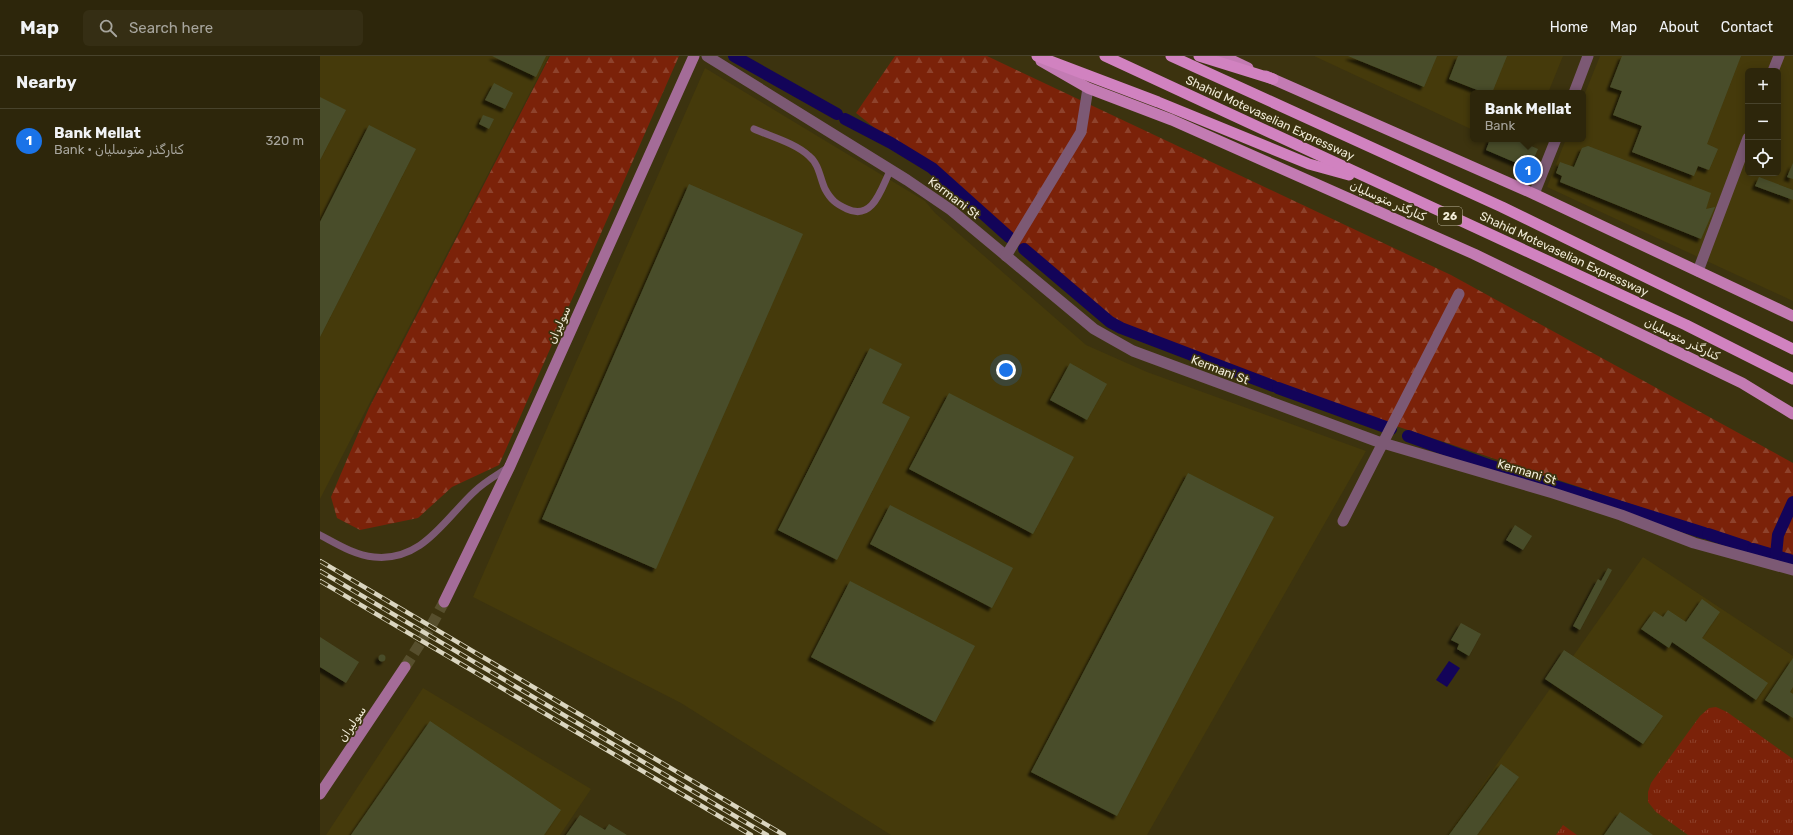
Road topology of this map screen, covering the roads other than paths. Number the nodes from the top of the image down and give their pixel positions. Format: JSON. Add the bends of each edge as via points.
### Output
{"nodes":[{"id":1,"x":694,"y":56,"type":"edge"},
{"id":2,"x":707,"y":56,"type":"edge"},
{"id":3,"x":1032,"y":56,"type":"edge"},
{"id":4,"x":1037,"y":56,"type":"edge"},
{"id":5,"x":1105,"y":56,"type":"edge"},
{"id":6,"x":1172,"y":56,"type":"edge"},
{"id":7,"x":1199,"y":56,"type":"edge"},
{"id":8,"x":1223,"y":56,"type":"edge"},
{"id":9,"x":1588,"y":56,"type":"edge"},
{"id":10,"x":1779,"y":56,"type":"edge"},
{"id":11,"x":1775,"y":68,"type":"edge"},
{"id":12,"x":1273,"y":79,"type":"junction"},
{"id":13,"x":1088,"y":88,"type":"junction"},
{"id":14,"x":1575,"y":90,"type":"edge"},
{"id":15,"x":754,"y":129,"type":"dead end"},
{"id":16,"x":1747,"y":140,"type":"edge"},
{"id":17,"x":1555,"y":142,"type":"edge"},
{"id":18,"x":890,"y":171,"type":"junction"},
{"id":19,"x":1378,"y":182,"type":"junction"},
{"id":20,"x":1534,"y":194,"type":"junction"},
{"id":21,"x":1006,"y":256,"type":"junction"},
{"id":22,"x":1698,"y":270,"type":"junction"},
{"id":23,"x":1459,"y":294,"type":"dead end"},
{"id":24,"x":1793,"y":316,"type":"edge"},
{"id":25,"x":1793,"y":349,"type":"edge"},
{"id":26,"x":1793,"y":379,"type":"edge"},
{"id":27,"x":1793,"y":414,"type":"edge"},
{"id":28,"x":1383,"y":443,"type":"junction"},
{"id":29,"x":510,"y":466,"type":"junction"},
{"id":30,"x":1343,"y":521,"type":"dead end"},
{"id":31,"x":320,"y":535,"type":"edge"},
{"id":32,"x":1793,"y":570,"type":"edge"},
{"id":33,"x":444,"y":602,"type":"tunnel mouth"},
{"id":34,"x":405,"y":667,"type":"tunnel mouth"},
{"id":35,"x":320,"y":794,"type":"edge"}],
"edges":[{"from":1,"to":29,"type":"main road","name":"سولیران"},
{"from":2,"to":18,"type":"street","name":"Kermani St"},
{"from":3,"to":13,"type":"main road","name":"کنارگذر متوسلیان"},
{"from":4,"to":19,"type":"highway","via":[[1309,164]]},
{"from":5,"to":19,"type":"highway","name":"Shahid Motevaselian Expressway","number":"26"},
{"from":6,"to":25,"type":"highway","name":"Shahid Motevaselian Expressway","number":"26","via":[[1502,207]]},
{"from":7,"to":12,"type":"highway"},
{"from":8,"to":12,"type":"main road"},
{"from":9,"to":14,"type":"street"},
{"from":10,"to":11,"type":"street"},
{"from":12,"to":20,"type":"main road"},
{"from":13,"to":21,"type":"street","via":[[1081,132]]},
{"from":13,"to":27,"type":"main road","name":"کنارگذر متوسلیان","via":[[1180,123],[1474,254],[1742,383]]},
{"from":15,"to":18,"type":"lane","via":[[798,148],[810,157],[818,167],[825,188],[834,203],[850,211],[862,212],[871,208]]},
{"from":16,"to":22,"type":"street"},
{"from":17,"to":20,"type":"street"},
{"from":18,"to":21,"type":"street","name":"Kermani St","via":[[951,210]]},
{"from":19,"to":26,"type":"highway","name":"Shahid Motevaselian Expressway","number":"26","via":[[1686,325]]},
{"from":20,"to":22,"type":"main road"},
{"from":21,"to":28,"type":"street","name":"Kermani St","via":[[1094,329],[1133,351]]},
{"from":22,"to":24,"type":"main road"},
{"from":23,"to":28,"type":"street"},
{"from":28,"to":30,"type":"street"},
{"from":28,"to":32,"type":"street","name":"Kermani St","via":[[1621,515],[1694,543]]},
{"from":29,"to":31,"type":"lane","via":[[474,492],[425,543],[397,556],[374,557],[355,552]]},
{"from":29,"to":33,"type":"main road","name":"سولیران"},
{"from":34,"to":35,"type":"main road","name":"سولیران"}]}
